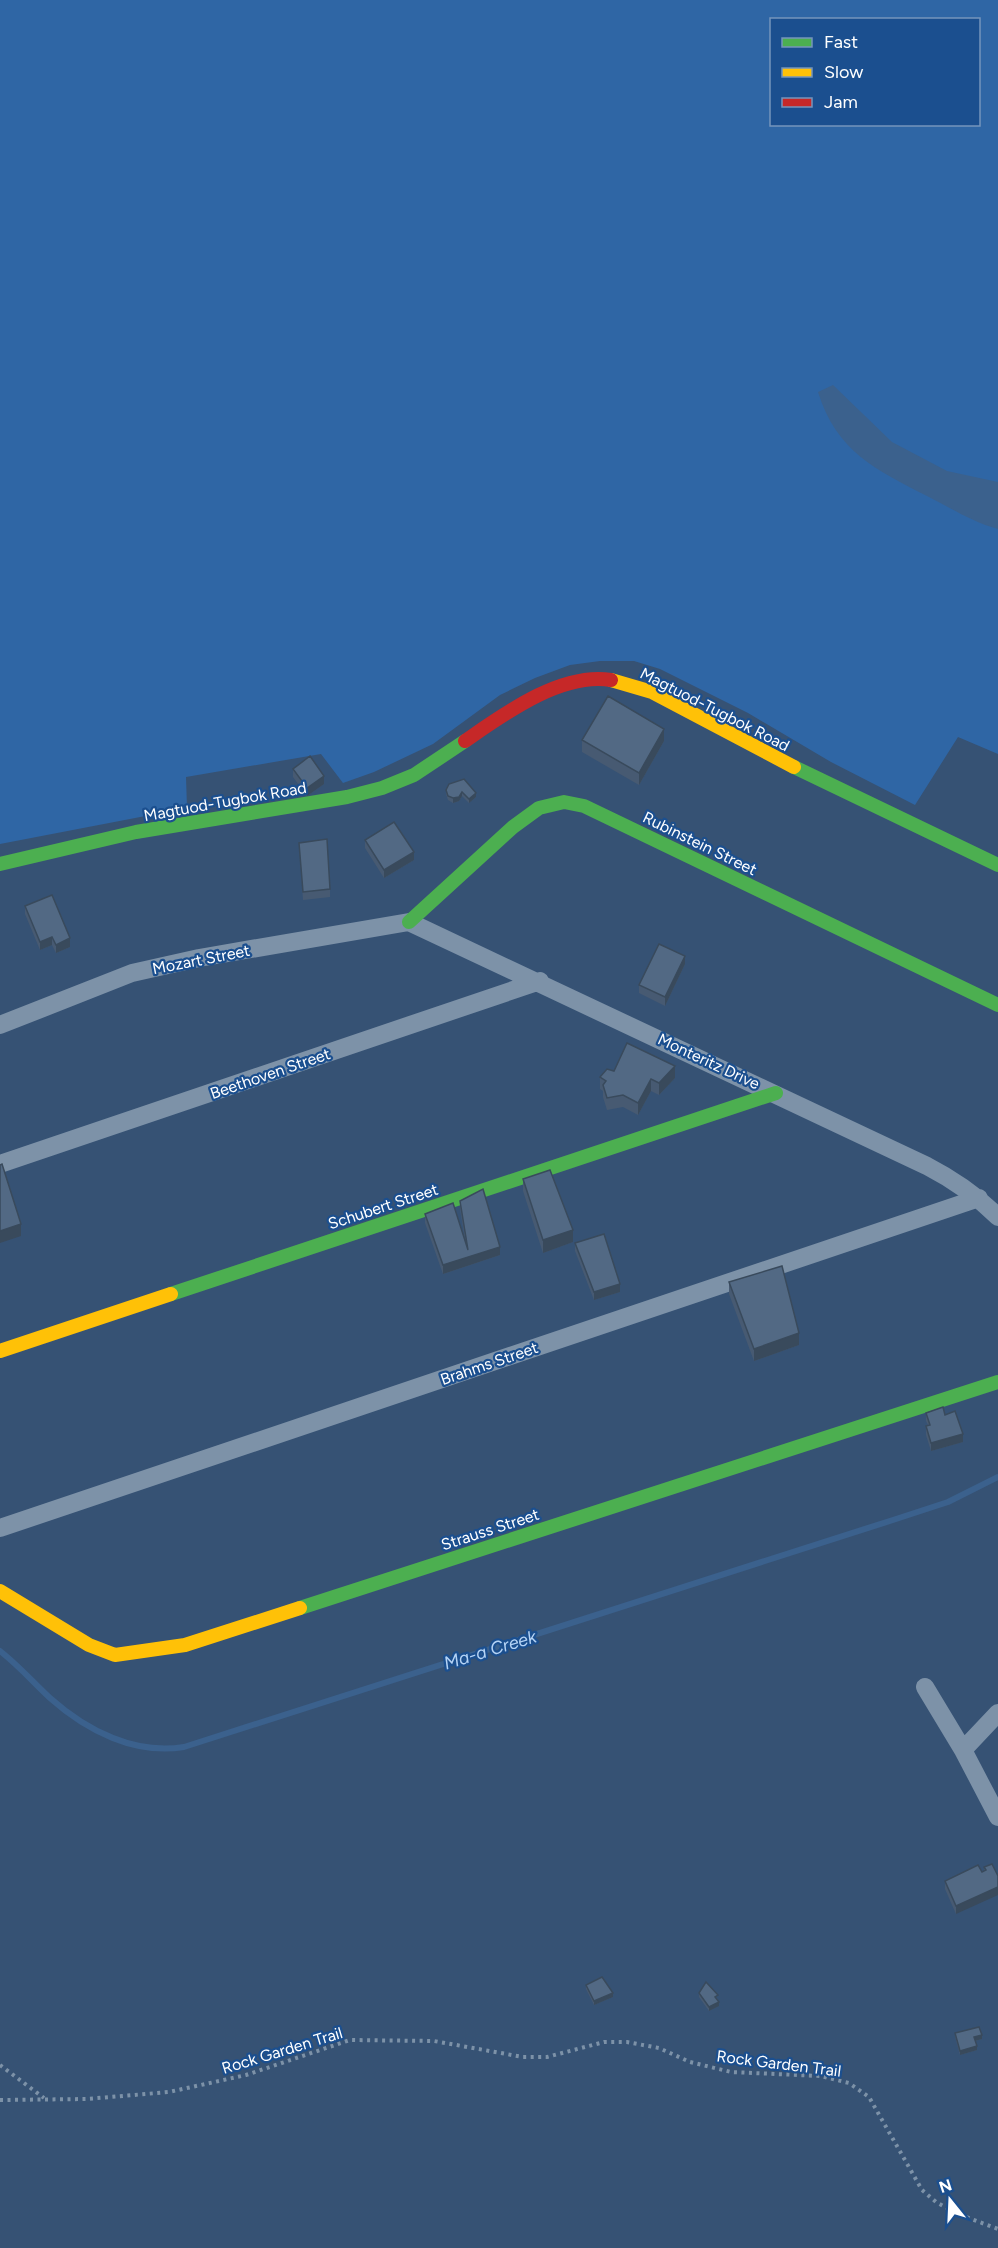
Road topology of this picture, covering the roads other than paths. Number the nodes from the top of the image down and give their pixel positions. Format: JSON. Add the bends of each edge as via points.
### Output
{"nodes":[{"id":1,"x":0,"y":864,"type":"edge"},
{"id":2,"x":998,"y":865,"type":"edge"},
{"id":3,"x":409,"y":922,"type":"junction"},
{"id":4,"x":540,"y":981,"type":"junction"},
{"id":5,"x":998,"y":1005,"type":"edge"},
{"id":6,"x":0,"y":1024,"type":"edge"},
{"id":7,"x":776,"y":1093,"type":"junction"},
{"id":8,"x":0,"y":1164,"type":"edge"},
{"id":9,"x":979,"y":1198,"type":"junction"},
{"id":10,"x":998,"y":1217,"type":"edge"},
{"id":11,"x":0,"y":1351,"type":"edge"},
{"id":12,"x":998,"y":1382,"type":"edge"},
{"id":13,"x":0,"y":1528,"type":"edge"},
{"id":14,"x":0,"y":1591,"type":"edge"},
{"id":15,"x":926,"y":1687,"type":"dead end"},
{"id":16,"x":998,"y":1713,"type":"edge"},
{"id":17,"x":963,"y":1750,"type":"junction"},
{"id":18,"x":998,"y":1817,"type":"edge"}],
"edges":[{"from":1,"to":2,"type":"street","name":"Magtuod-Tugbok Road","via":[[136,832],[382,788],[443,757],[516,705],[576,682],[603,679],[652,692],[757,749]]},
{"from":3,"to":4,"type":"street","name":"Monteritz Drive"},
{"from":3,"to":5,"type":"street","name":"Rubinstein Street","via":[[513,826],[539,808],[564,802],[584,806]]},
{"from":3,"to":6,"type":"street","name":"Mozart Street","via":[[132,973]]},
{"from":4,"to":7,"type":"street","name":"Monteritz Drive"},
{"from":4,"to":8,"type":"street","name":"Beethoven Street"},
{"from":7,"to":9,"type":"street","name":"Monteritz Drive","via":[[927,1166]]},
{"from":7,"to":11,"type":"street","name":"Schubert Street"},
{"from":9,"to":10,"type":"street","name":"Monteritz Drive"},
{"from":9,"to":13,"type":"street","name":"Brahms Street"},
{"from":12,"to":14,"type":"street","name":"Strauss Street","via":[[185,1645],[115,1655],[89,1645]]},
{"from":15,"to":17,"type":"street"},
{"from":16,"to":17,"type":"street"},
{"from":17,"to":18,"type":"street"}]}
